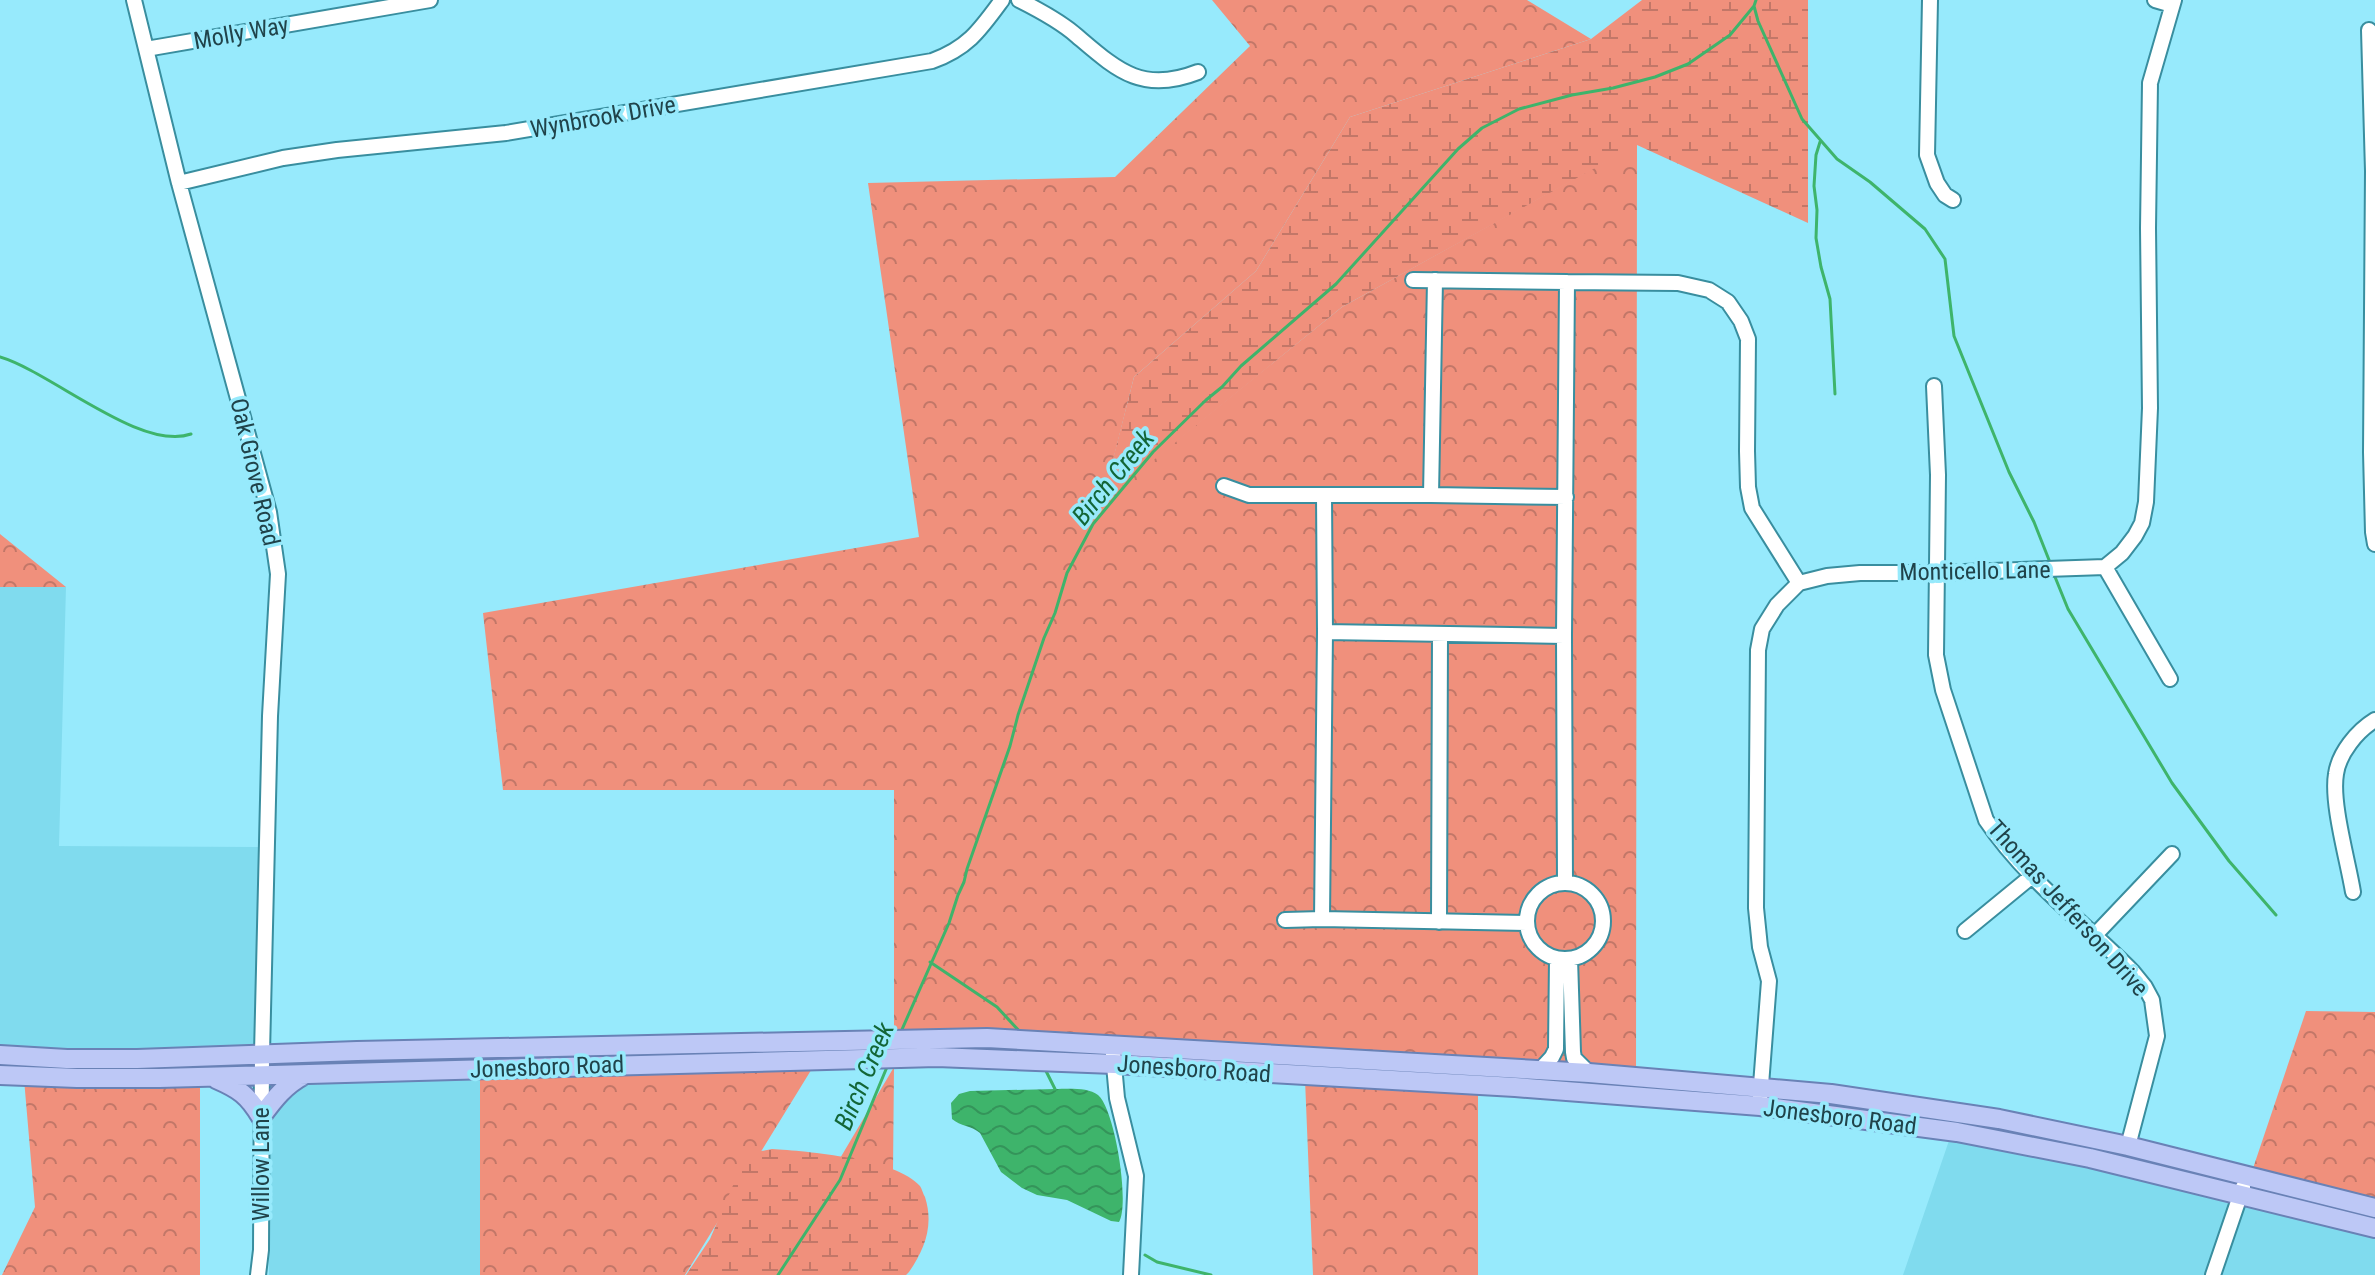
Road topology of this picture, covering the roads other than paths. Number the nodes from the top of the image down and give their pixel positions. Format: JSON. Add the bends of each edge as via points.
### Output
{"nodes":[{"id":1,"x":134,"y":0,"type":"edge"},
{"id":2,"x":430,"y":0,"type":"edge"},
{"id":3,"x":1002,"y":0,"type":"edge"},
{"id":4,"x":1019,"y":0,"type":"edge"},
{"id":5,"x":1930,"y":0,"type":"edge"},
{"id":6,"x":2155,"y":0,"type":"edge"},
{"id":7,"x":2173,"y":3,"type":"edge"},
{"id":8,"x":2369,"y":30,"type":"dead end"},
{"id":9,"x":146,"y":49,"type":"junction"},
{"id":10,"x":1198,"y":72,"type":"dead end"},
{"id":11,"x":179,"y":183,"type":"junction"},
{"id":12,"x":1953,"y":200,"type":"dead end"},
{"id":13,"x":1413,"y":280,"type":"dead end"},
{"id":14,"x":1435,"y":280,"type":"junction"},
{"id":15,"x":1567,"y":282,"type":"junction"},
{"id":16,"x":1934,"y":386,"type":"dead end"},
{"id":17,"x":1224,"y":486,"type":"dead end"},
{"id":18,"x":1324,"y":495,"type":"junction"},
{"id":19,"x":1431,"y":495,"type":"junction"},
{"id":20,"x":1566,"y":497,"type":"junction"},
{"id":21,"x":2375,"y":544,"type":"edge"},
{"id":22,"x":2105,"y":567,"type":"junction"},
{"id":23,"x":1936,"y":573,"type":"junction"},
{"id":24,"x":1799,"y":583,"type":"junction"},
{"id":25,"x":1325,"y":632,"type":"junction"},
{"id":26,"x":1440,"y":634,"type":"junction"},
{"id":27,"x":1564,"y":636,"type":"junction"},
{"id":28,"x":2170,"y":679,"type":"dead end"},
{"id":29,"x":2375,"y":720,"type":"edge"},
{"id":30,"x":2172,"y":854,"type":"dead end"},
{"id":31,"x":2032,"y":876,"type":"junction"},
{"id":32,"x":1565,"y":883,"type":"junction"},
{"id":33,"x":2353,"y":892,"type":"dead end"},
{"id":34,"x":1322,"y":919,"type":"junction"},
{"id":35,"x":1285,"y":920,"type":"dead end"},
{"id":36,"x":1439,"y":922,"type":"junction"},
{"id":37,"x":1526,"y":923,"type":"junction"},
{"id":38,"x":1965,"y":931,"type":"dead end"},
{"id":39,"x":2095,"y":935,"type":"junction"},
{"id":40,"x":1564,"y":959,"type":"junction"},
{"id":41,"x":262,"y":1053,"type":"junction"},
{"id":42,"x":1114,"y":1054,"type":"junction"},
{"id":43,"x":0,"y":1055,"type":"edge"},
{"id":44,"x":1540,"y":1070,"type":"junction"},
{"id":45,"x":1589,"y":1073,"type":"junction"},
{"id":46,"x":306,"y":1074,"type":"junction"},
{"id":47,"x":0,"y":1075,"type":"edge"},
{"id":48,"x":261,"y":1075,"type":"junction"},
{"id":49,"x":210,"y":1076,"type":"junction"},
{"id":50,"x":1761,"y":1086,"type":"junction"},
{"id":51,"x":1760,"y":1106,"type":"junction"},
{"id":52,"x":261,"y":1117,"type":"junction"},
{"id":53,"x":2128,"y":1146,"type":"junction"},
{"id":54,"x":2247,"y":1176,"type":"junction"},
{"id":55,"x":2240,"y":1195,"type":"junction"},
{"id":56,"x":2375,"y":1208,"type":"edge"},
{"id":57,"x":2375,"y":1228,"type":"edge"},
{"id":58,"x":258,"y":1275,"type":"edge"},
{"id":59,"x":1131,"y":1275,"type":"edge"},
{"id":60,"x":2213,"y":1275,"type":"edge"}],
"edges":[{"from":1,"to":9,"type":"street","name":"Oak Grove Road"},
{"from":2,"to":9,"type":"street","name":"Molly Way"},
{"from":3,"to":11,"type":"street","name":"Wynbrook Drive","via":[[970,41],[932,61],[506,133],[283,158]]},
{"from":4,"to":10,"type":"street","via":[[1132,77],[1157,80]]},
{"from":5,"to":12,"type":"street","via":[[1927,155],[1937,183]]},
{"from":6,"to":7,"type":"street"},
{"from":7,"to":22,"type":"street","via":[[2150,83],[2146,502],[2135,536]]},
{"from":8,"to":21,"type":"street"},
{"from":9,"to":11,"type":"street","name":"Oak Grove Road"},
{"from":11,"to":41,"type":"street","name":"Oak Grove Road","via":[[269,512],[278,574]]},
{"from":13,"to":14,"type":"street"},
{"from":14,"to":15,"type":"street"},
{"from":14,"to":19,"type":"street"},
{"from":15,"to":20,"type":"street"},
{"from":15,"to":24,"type":"street","via":[[1678,283],[1709,290],[1728,302],[1748,339],[1752,508]]},
{"from":16,"to":23,"type":"street","name":"Thomas Jefferson Drive"},
{"from":17,"to":18,"type":"street","via":[[1249,495]]},
{"from":18,"to":19,"type":"street"},
{"from":18,"to":25,"type":"street"},
{"from":19,"to":20,"type":"street"},
{"from":20,"to":27,"type":"street"},
{"from":22,"to":23,"type":"street","name":"Monticello Lane"},
{"from":22,"to":28,"type":"street"},
{"from":23,"to":24,"type":"street","name":"Monticello Lane","via":[[1860,573]]},
{"from":23,"to":31,"type":"street","name":"Thomas Jefferson Drive","via":[[1936,655],[1943,690],[1986,820]]},
{"from":24,"to":50,"type":"street","via":[[1762,629],[1758,650],[1756,908],[1769,981]]},
{"from":25,"to":26,"type":"street"},
{"from":25,"to":34,"type":"street"},
{"from":26,"to":27,"type":"street"},
{"from":26,"to":36,"type":"street"},
{"from":27,"to":32,"type":"street"},
{"from":29,"to":33,"type":"street","via":[[2351,742],[2336,774]]},
{"from":30,"to":39,"type":"street"},
{"from":31,"to":38,"type":"street"},
{"from":31,"to":39,"type":"street","name":"Thomas Jefferson Drive"},
{"from":32,"to":37,"type":"street","via":[[1541,890],[1527,911]]},
{"from":32,"to":40,"type":"street","via":[[1589,891],[1602,912],[1603,925],[1593,948]]},
{"from":34,"to":35,"type":"street"},
{"from":34,"to":36,"type":"street"},
{"from":36,"to":37,"type":"street"},
{"from":37,"to":40,"type":"street","via":[[1539,950]]},
{"from":39,"to":53,"type":"street","name":"Thomas Jefferson Drive","via":[[2145,987],[2157,1021]]},
{"from":40,"to":44,"type":"street","via":[[1556,1049]]},
{"from":40,"to":45,"type":"street","via":[[1574,1058]]},
{"from":41,"to":42,"type":"main road","name":"Jonesboro Road","via":[[987,1038]]},
{"from":41,"to":43,"type":"main road","name":"Jonesboro Road","via":[[114,1059]]},
{"from":41,"to":48,"type":"street","name":"Willow Lane"},
{"from":42,"to":44,"type":"main road","name":"Jonesboro Road"},
{"from":42,"to":46,"type":"main road","name":"Jonesboro Road"},
{"from":42,"to":51,"type":"main road","name":"Jonesboro Road"},
{"from":42,"to":59,"type":"street","via":[[1121,1116],[1136,1176]]},
{"from":44,"to":45,"type":"main road","name":"Jonesboro Road"},
{"from":45,"to":50,"type":"main road","name":"Jonesboro Road"},
{"from":46,"to":48,"type":"main road","name":"Jonesboro Road"},
{"from":46,"to":52,"type":"main road","via":[[288,1084]]},
{"from":47,"to":49,"type":"main road","name":"Jonesboro Road"},
{"from":48,"to":49,"type":"main road","name":"Jonesboro Road"},
{"from":48,"to":52,"type":"street","name":"Willow Lane"},
{"from":49,"to":52,"type":"main road","via":[[250,1098]]},
{"from":50,"to":51,"type":"street"},
{"from":50,"to":53,"type":"main road","name":"Jonesboro Road","via":[[1999,1119]]},
{"from":51,"to":55,"type":"main road","name":"Jonesboro Road","via":[[2020,1143]]},
{"from":52,"to":58,"type":"street","name":"Willow Lane"},
{"from":53,"to":54,"type":"main road","name":"Jonesboro Road"},
{"from":54,"to":55,"type":"street"},
{"from":54,"to":56,"type":"main road","name":"Jonesboro Road"},
{"from":55,"to":57,"type":"main road","name":"Jonesboro Road"},
{"from":55,"to":60,"type":"street"}]}
